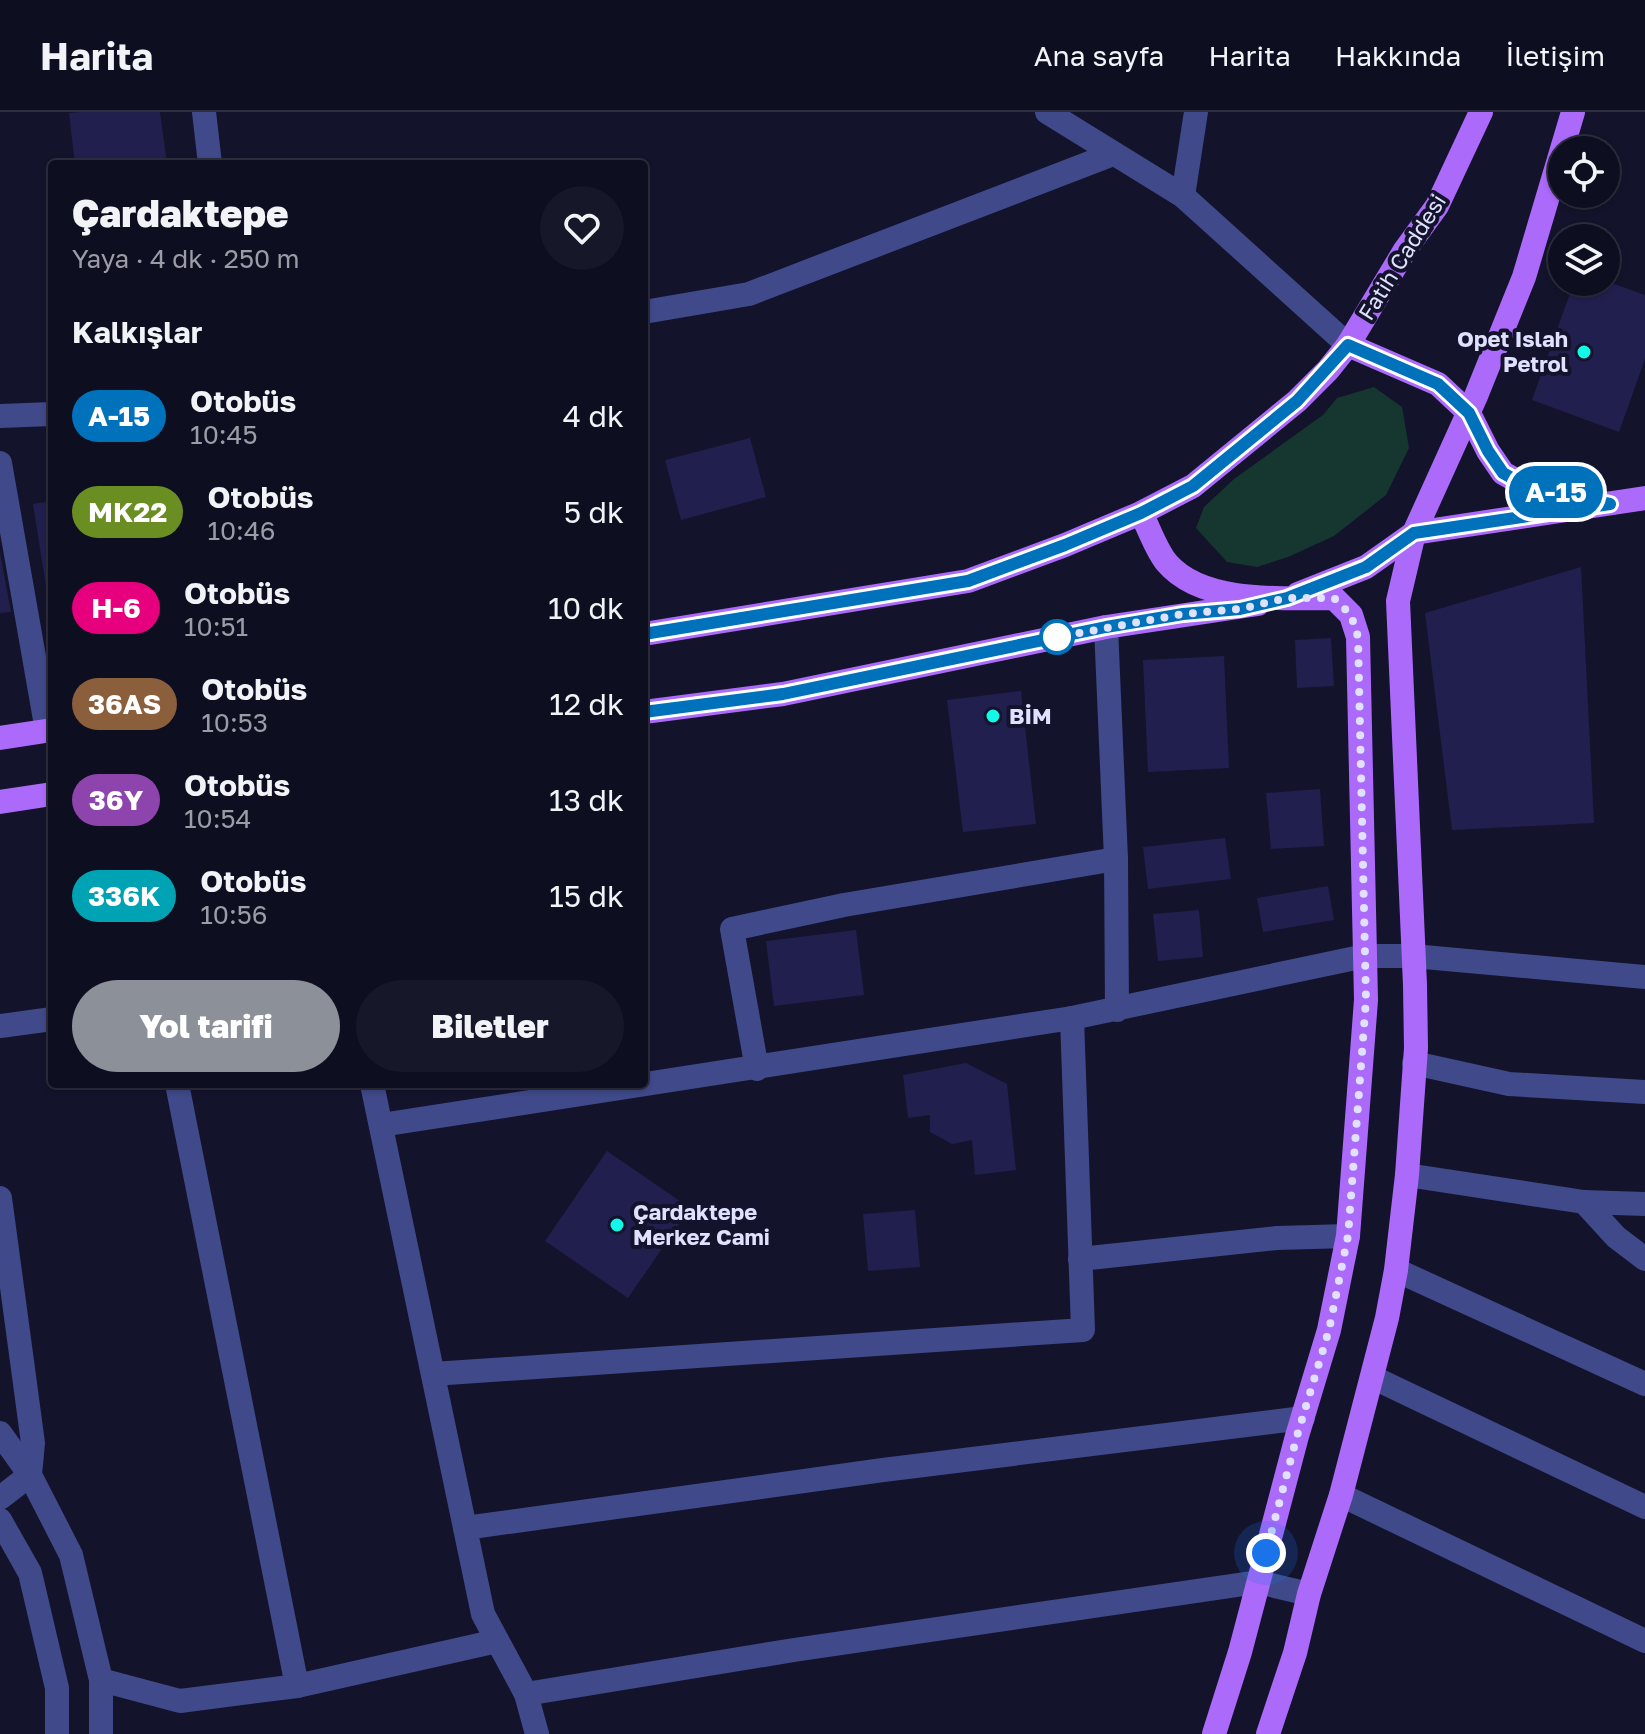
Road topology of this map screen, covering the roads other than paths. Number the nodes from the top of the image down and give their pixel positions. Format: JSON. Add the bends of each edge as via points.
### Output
{"nodes":[{"id":1,"x":204,"y":112,"type":"edge"},
{"id":2,"x":1047,"y":112,"type":"edge"},
{"id":3,"x":1196,"y":112,"type":"edge"},
{"id":4,"x":1481,"y":112,"type":"edge"},
{"id":5,"x":1573,"y":112,"type":"edge"},
{"id":6,"x":1113,"y":154,"type":"junction"},
{"id":7,"x":210,"y":160,"type":"edge"},
{"id":8,"x":1183,"y":196,"type":"junction"},
{"id":9,"x":648,"y":311,"type":"edge"},
{"id":10,"x":1348,"y":345,"type":"junction"},
{"id":11,"x":1469,"y":413,"type":"junction"},
{"id":12,"x":48,"y":414,"type":"edge"},
{"id":13,"x":0,"y":416,"type":"edge"},
{"id":14,"x":0,"y":463,"type":"edge"},
{"id":15,"x":1645,"y":498,"type":"edge"},
{"id":16,"x":1610,"y":504,"type":"junction"},
{"id":17,"x":1141,"y":513,"type":"junction"},
{"id":18,"x":1414,"y":533,"type":"junction"},
{"id":19,"x":1287,"y":598,"type":"junction"},
{"id":20,"x":1106,"y":627,"type":"junction"},
{"id":21,"x":648,"y":633,"type":"edge"},
{"id":22,"x":648,"y":711,"type":"edge"},
{"id":23,"x":48,"y":719,"type":"edge"},
{"id":24,"x":48,"y":730,"type":"edge"},
{"id":25,"x":0,"y":738,"type":"edge"},
{"id":26,"x":48,"y":795,"type":"edge"},
{"id":27,"x":0,"y":802,"type":"edge"},
{"id":28,"x":1116,"y":859,"type":"junction"},
{"id":29,"x":1365,"y":956,"type":"junction"},
{"id":30,"x":1413,"y":956,"type":"junction"},
{"id":31,"x":1645,"y":977,"type":"edge"},
{"id":32,"x":1117,"y":1010,"type":"junction"},
{"id":33,"x":1072,"y":1018,"type":"junction"},
{"id":34,"x":48,"y":1020,"type":"edge"},
{"id":35,"x":0,"y":1026,"type":"edge"},
{"id":36,"x":1414,"y":1063,"type":"junction"},
{"id":37,"x":757,"y":1069,"type":"junction"},
{"id":38,"x":648,"y":1085,"type":"edge"},
{"id":39,"x":178,"y":1088,"type":"edge"},
{"id":40,"x":373,"y":1088,"type":"edge"},
{"id":41,"x":629,"y":1088,"type":"edge"},
{"id":42,"x":1645,"y":1092,"type":"edge"},
{"id":43,"x":381,"y":1125,"type":"junction"},
{"id":44,"x":1407,"y":1175,"type":"junction"},
{"id":45,"x":0,"y":1198,"type":"edge"},
{"id":46,"x":1584,"y":1202,"type":"junction"},
{"id":47,"x":1645,"y":1204,"type":"edge"},
{"id":48,"x":1348,"y":1236,"type":"junction"},
{"id":49,"x":1080,"y":1259,"type":"junction"},
{"id":50,"x":1645,"y":1259,"type":"edge"},
{"id":51,"x":1396,"y":1270,"type":"junction"},
{"id":52,"x":433,"y":1374,"type":"junction"},
{"id":53,"x":1374,"y":1378,"type":"junction"},
{"id":54,"x":1645,"y":1384,"type":"edge"},
{"id":55,"x":1303,"y":1418,"type":"junction"},
{"id":56,"x":0,"y":1433,"type":"edge"},
{"id":57,"x":30,"y":1475,"type":"junction"},
{"id":58,"x":1341,"y":1495,"type":"junction"},
{"id":59,"x":0,"y":1498,"type":"edge"},
{"id":60,"x":1645,"y":1507,"type":"edge"},
{"id":61,"x":0,"y":1520,"type":"edge"},
{"id":62,"x":465,"y":1528,"type":"junction"},
{"id":63,"x":1258,"y":1582,"type":"junction"},
{"id":64,"x":1309,"y":1594,"type":"junction"},
{"id":65,"x":497,"y":1641,"type":"junction"},
{"id":66,"x":1645,"y":1641,"type":"edge"},
{"id":67,"x":101,"y":1680,"type":"junction"},
{"id":68,"x":297,"y":1686,"type":"junction"},
{"id":69,"x":526,"y":1694,"type":"junction"},
{"id":70,"x":1275,"y":1730,"type":"edge"},
{"id":71,"x":57,"y":1734,"type":"edge"},
{"id":72,"x":101,"y":1734,"type":"edge"},
{"id":73,"x":537,"y":1734,"type":"edge"},
{"id":74,"x":1214,"y":1734,"type":"edge"}],
"edges":[{"from":1,"to":7,"type":"street"},
{"from":2,"to":6,"type":"street"},
{"from":3,"to":8,"type":"street"},
{"from":4,"to":10,"type":"main road","name":"Fatih Caddesi","via":[[1437,206]]},
{"from":5,"to":11,"type":"main road","via":[[1524,277]]},
{"from":6,"to":8,"type":"street"},
{"from":6,"to":9,"type":"street","via":[[749,294]]},
{"from":8,"to":10,"type":"street"},
{"from":10,"to":11,"type":"main road","via":[[1438,384]]},
{"from":10,"to":17,"type":"main road","name":"Fatih Caddesi","via":[[1297,401],[1237,451],[1193,486]]},
{"from":11,"to":16,"type":"main road","via":[[1503,473],[1528,487]]},
{"from":11,"to":18,"type":"main road"},
{"from":12,"to":13,"type":"street"},
{"from":14,"to":23,"type":"street"},
{"from":15,"to":16,"type":"main road"},
{"from":16,"to":18,"type":"main road"},
{"from":17,"to":19,"type":"main road","via":[[1167,563],[1200,587],[1247,597]]},
{"from":17,"to":21,"type":"main road","name":"Fatih Caddesi","via":[[968,581]]},
{"from":18,"to":19,"type":"main road","via":[[1366,567]]},
{"from":18,"to":30,"type":"main road","via":[[1398,601]]},
{"from":19,"to":20,"type":"main road"},
{"from":19,"to":29,"type":"main road","via":[[1334,598],[1351,615],[1358,637]]},
{"from":20,"to":22,"type":"main road","via":[[783,694]]},
{"from":20,"to":28,"type":"street"},
{"from":24,"to":25,"type":"main road"},
{"from":26,"to":27,"type":"main road"},
{"from":28,"to":32,"type":"street"},
{"from":28,"to":37,"type":"street","via":[[732,929]]},
{"from":29,"to":30,"type":"street"},
{"from":29,"to":32,"type":"street"},
{"from":29,"to":48,"type":"main road"},
{"from":30,"to":31,"type":"street"},
{"from":30,"to":36,"type":"main road"},
{"from":32,"to":33,"type":"street"},
{"from":33,"to":37,"type":"street"},
{"from":33,"to":49,"type":"street"},
{"from":34,"to":35,"type":"street"},
{"from":36,"to":42,"type":"street","via":[[1509,1084]]},
{"from":36,"to":44,"type":"main road"},
{"from":37,"to":38,"type":"street"},
{"from":39,"to":68,"type":"street"},
{"from":40,"to":43,"type":"street"},
{"from":41,"to":43,"type":"street"},
{"from":43,"to":52,"type":"street"},
{"from":44,"to":46,"type":"street"},
{"from":44,"to":51,"type":"main road"},
{"from":45,"to":57,"type":"street","via":[[33,1443]]},
{"from":46,"to":47,"type":"street"},
{"from":46,"to":50,"type":"street"},
{"from":48,"to":49,"type":"street","via":[[1277,1238]]},
{"from":48,"to":55,"type":"main road","via":[[1329,1330]]},
{"from":49,"to":52,"type":"street","via":[[1083,1330]]},
{"from":51,"to":53,"type":"main road"},
{"from":51,"to":54,"type":"street"},
{"from":52,"to":62,"type":"street"},
{"from":53,"to":58,"type":"main road"},
{"from":53,"to":60,"type":"street"},
{"from":55,"to":62,"type":"street"},
{"from":55,"to":63,"type":"main road"},
{"from":56,"to":57,"type":"street"},
{"from":57,"to":59,"type":"street"},
{"from":57,"to":67,"type":"street","via":[[71,1555]]},
{"from":58,"to":64,"type":"main road"},
{"from":58,"to":66,"type":"street"},
{"from":61,"to":71,"type":"street","via":[[30,1573],[57,1688]]},
{"from":62,"to":65,"type":"street","via":[[483,1614]]},
{"from":63,"to":64,"type":"street"},
{"from":63,"to":69,"type":"street"},
{"from":63,"to":74,"type":"main road"},
{"from":64,"to":70,"type":"main road"},
{"from":65,"to":68,"type":"street"},
{"from":65,"to":69,"type":"street"},
{"from":67,"to":68,"type":"street","via":[[180,1701]]},
{"from":67,"to":72,"type":"street"},
{"from":69,"to":73,"type":"street"}]}
